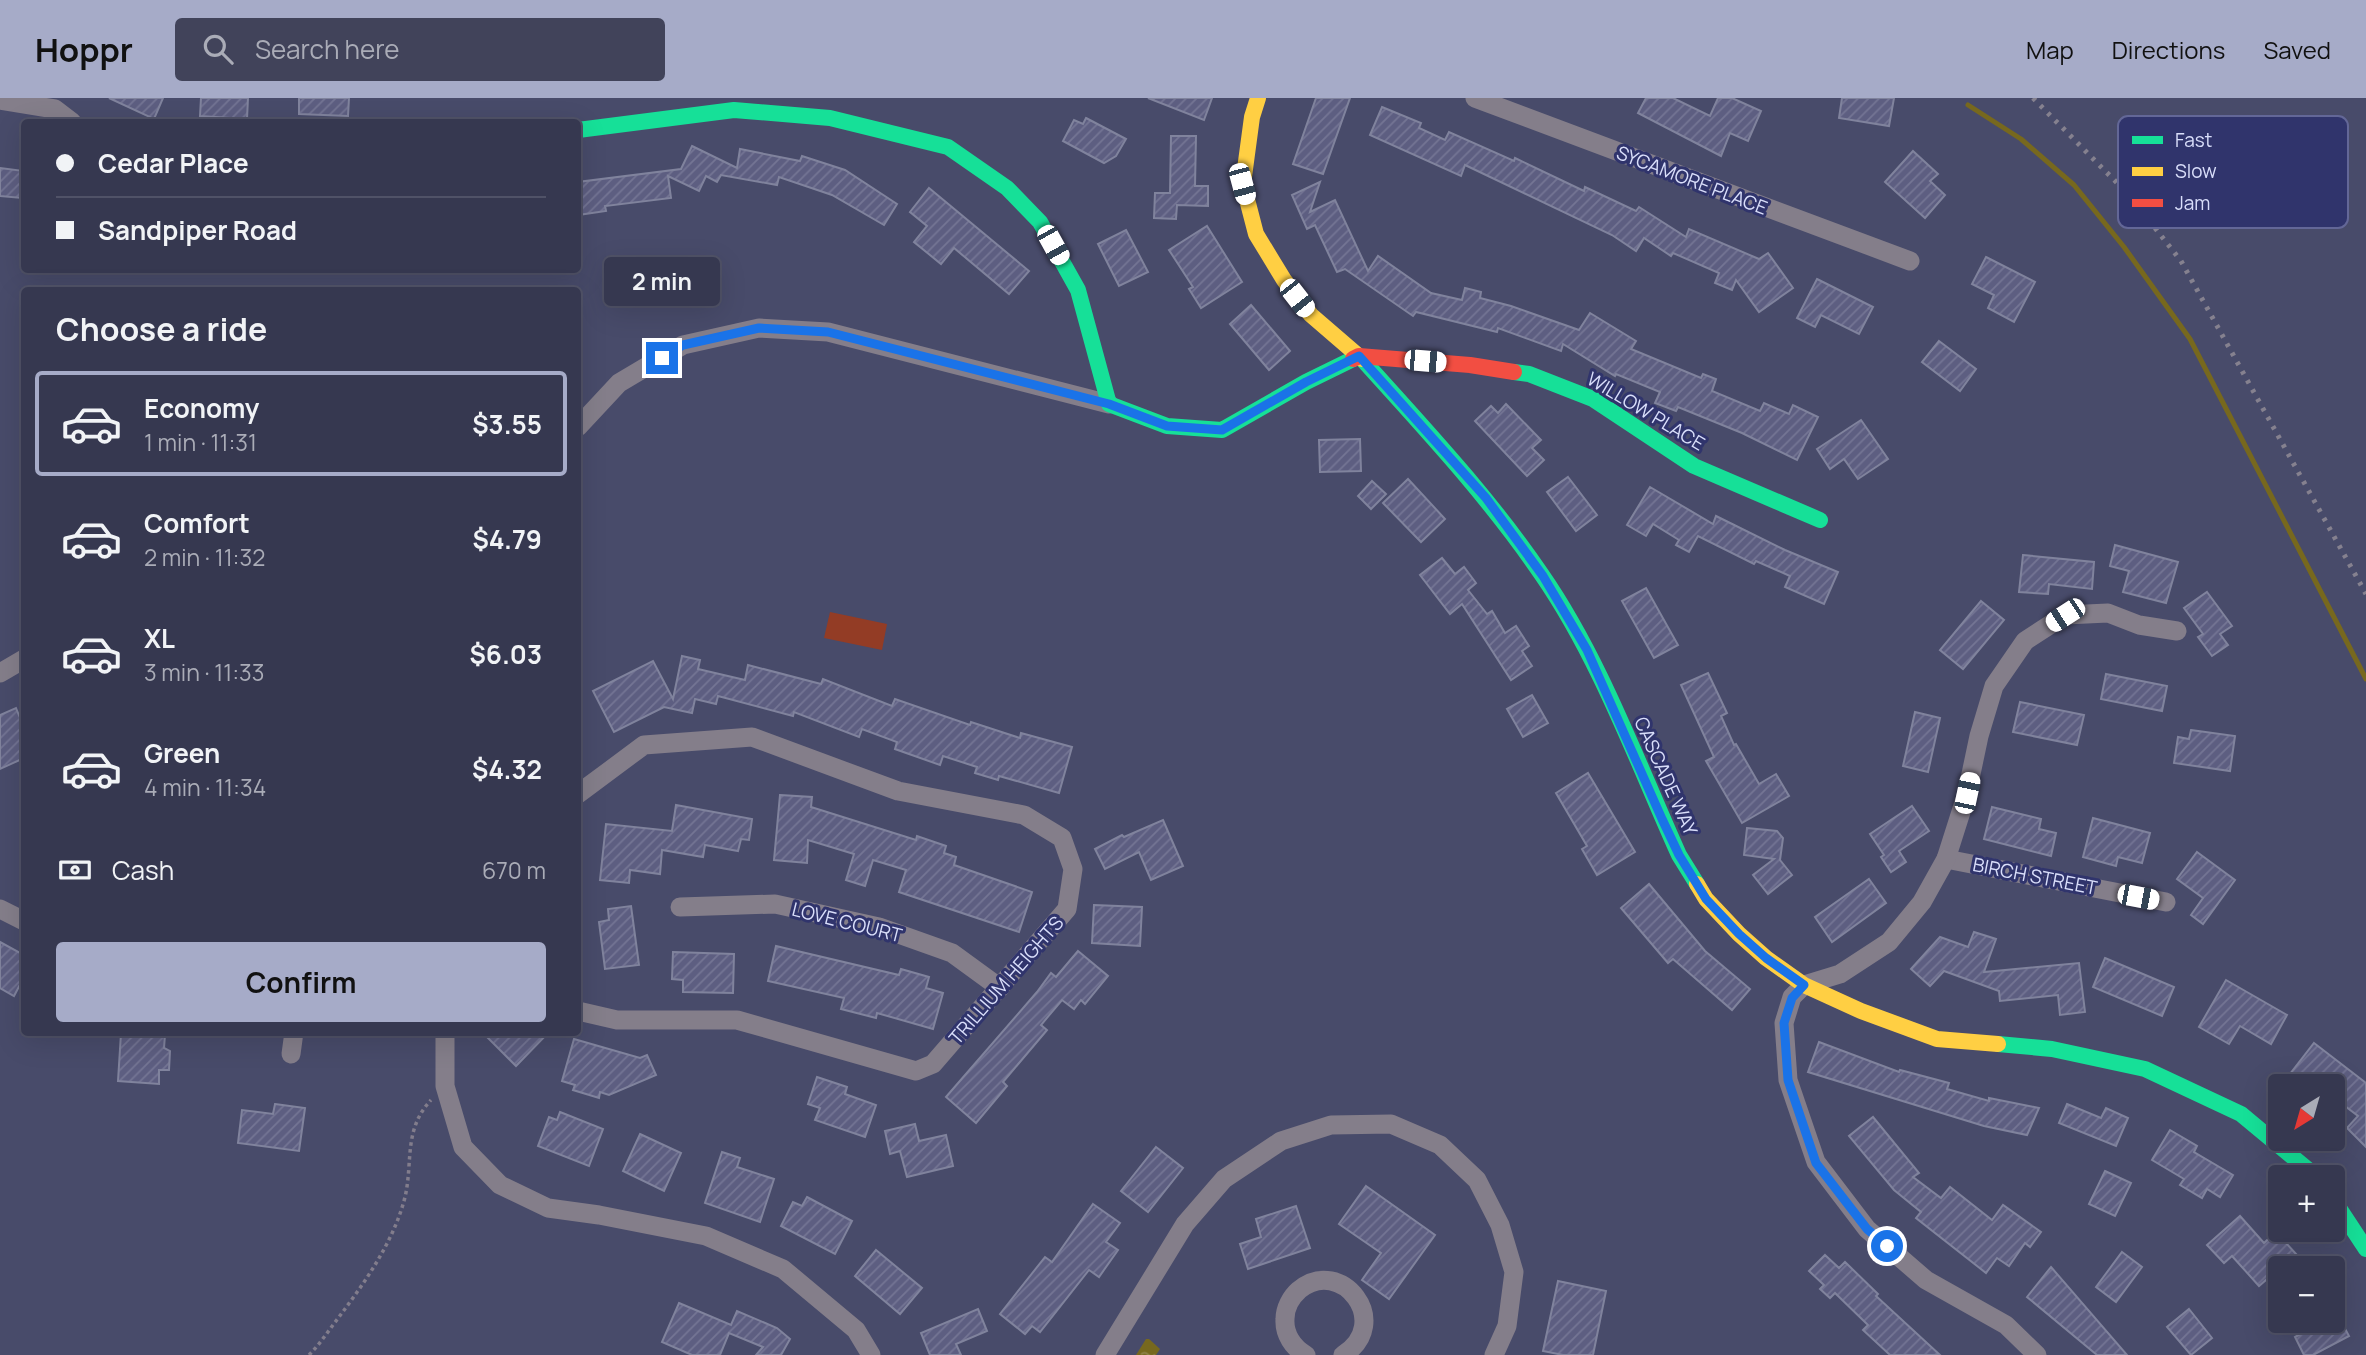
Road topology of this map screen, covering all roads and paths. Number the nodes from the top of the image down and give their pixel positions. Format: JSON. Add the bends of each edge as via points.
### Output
{"nodes":[{"id":1,"x":1258,"y":98,"type":"edge"},
{"id":2,"x":1475,"y":98,"type":"edge"},
{"id":3,"x":0,"y":100,"type":"edge"},
{"id":4,"x":68,"y":119,"type":"edge"},
{"id":5,"x":581,"y":130,"type":"edge"},
{"id":6,"x":1910,"y":261,"type":"dead end"},
{"id":7,"x":1359,"y":356,"type":"junction"},
{"id":8,"x":1109,"y":404,"type":"junction"},
{"id":9,"x":581,"y":424,"type":"edge"},
{"id":10,"x":1820,"y":520,"type":"dead end"},
{"id":11,"x":2177,"y":631,"type":"dead end"},
{"id":12,"x":21,"y":661,"type":"edge"},
{"id":13,"x":0,"y":673,"type":"edge"},
{"id":14,"x":581,"y":792,"type":"edge"},
{"id":15,"x":1946,"y":859,"type":"junction"},
{"id":16,"x":2165,"y":902,"type":"dead end"},
{"id":17,"x":680,"y":907,"type":"dead end"},
{"id":18,"x":0,"y":909,"type":"edge"},
{"id":19,"x":21,"y":920,"type":"edge"},
{"id":20,"x":1804,"y":985,"type":"junction"},
{"id":21,"x":1000,"y":988,"type":"junction"},
{"id":22,"x":581,"y":1012,"type":"edge"},
{"id":23,"x":293,"y":1036,"type":"edge"},
{"id":24,"x":445,"y":1036,"type":"edge"},
{"id":25,"x":291,"y":1054,"type":"dead end"},
{"id":26,"x":445,"y":1086,"type":"junction"},
{"id":27,"x":2302,"y":1165,"type":"edge"},
{"id":28,"x":2345,"y":1217,"type":"edge"},
{"id":29,"x":2366,"y":1249,"type":"edge"},
{"id":30,"x":1302,"y":1354,"type":"edge"},
{"id":31,"x":309,"y":1355,"type":"edge"},
{"id":32,"x":871,"y":1355,"type":"edge"},
{"id":33,"x":1105,"y":1355,"type":"edge"},
{"id":34,"x":1343,"y":1355,"type":"edge"},
{"id":35,"x":1494,"y":1355,"type":"edge"},
{"id":36,"x":2037,"y":1355,"type":"edge"}],
"edges":[{"from":1,"to":7,"type":"street","name":"CASCADE WAY","via":[[1242,184],[1256,234],[1311,315]]},
{"from":2,"to":6,"type":"street","name":"SYCAMORE PLACE"},
{"from":3,"to":4,"type":"street","via":[[55,109]]},
{"from":5,"to":8,"type":"street","via":[[734,110],[830,118],[948,147],[1007,188],[1040,222],[1078,290]]},
{"from":7,"to":8,"type":"street","via":[[1222,430],[1167,426]]},
{"from":7,"to":10,"type":"street","name":"WILLOW PLACE","via":[[1530,374],[1593,399],[1694,466]]},
{"from":7,"to":20,"type":"street","name":"CASCADE WAY","via":[[1486,498],[1543,576],[1587,650],[1674,845],[1706,899],[1766,958]]},
{"from":8,"to":9,"type":"street","via":[[828,332],[759,328],[683,345],[619,383]]},
{"from":11,"to":15,"type":"street","via":[[2139,625],[2108,613],[2065,615],[2025,641],[1994,686]]},
{"from":12,"to":13,"type":"street"},
{"from":14,"to":21,"type":"street","name":"TRILLIUM HEIGHTS","via":[[644,746],[752,737],[898,791],[1024,815],[1062,838],[1073,869],[1067,909]]},
{"from":15,"to":16,"type":"street","name":"BIRCH STREET"},
{"from":15,"to":20,"type":"street","via":[[1922,902],[1889,943],[1840,974]]},
{"from":17,"to":21,"type":"street","name":"LOVE COURT","via":[[775,904],[879,927],[952,953]]},
{"from":18,"to":19,"type":"street"},
{"from":20,"to":27,"type":"street","name":"CASCADE WAY","via":[[1937,1039],[2052,1048],[2145,1069],[2241,1114]]},
{"from":20,"to":36,"type":"street","via":[[1792,998],[1784,1023],[1787,1069],[1816,1163],[1867,1229],[1926,1280],[2006,1325]]},
{"from":21,"to":22,"type":"street","name":"TRILLIUM HEIGHTS","via":[[933,1064],[916,1071],[737,1020],[617,1020]]},
{"from":23,"to":25,"type":"street"},
{"from":24,"to":26,"type":"street"},
{"from":26,"to":31,"type":"path","via":[[420,1112],[412,1134],[405,1198],[394,1232],[361,1288]]},
{"from":26,"to":32,"type":"street","via":[[463,1147],[500,1185],[548,1208],[706,1236],[783,1269],[856,1330]]},
{"from":28,"to":29,"type":"street"},
{"from":30,"to":34,"type":"street","via":[[1286,1332],[1287,1308],[1301,1288],[1324,1281],[1349,1289],[1363,1312],[1360,1339]]},
{"from":33,"to":35,"type":"street","via":[[1185,1224],[1224,1179],[1281,1141],[1331,1125],[1391,1124],[1440,1145],[1477,1180],[1500,1225],[1514,1272],[1507,1326]]}]}
